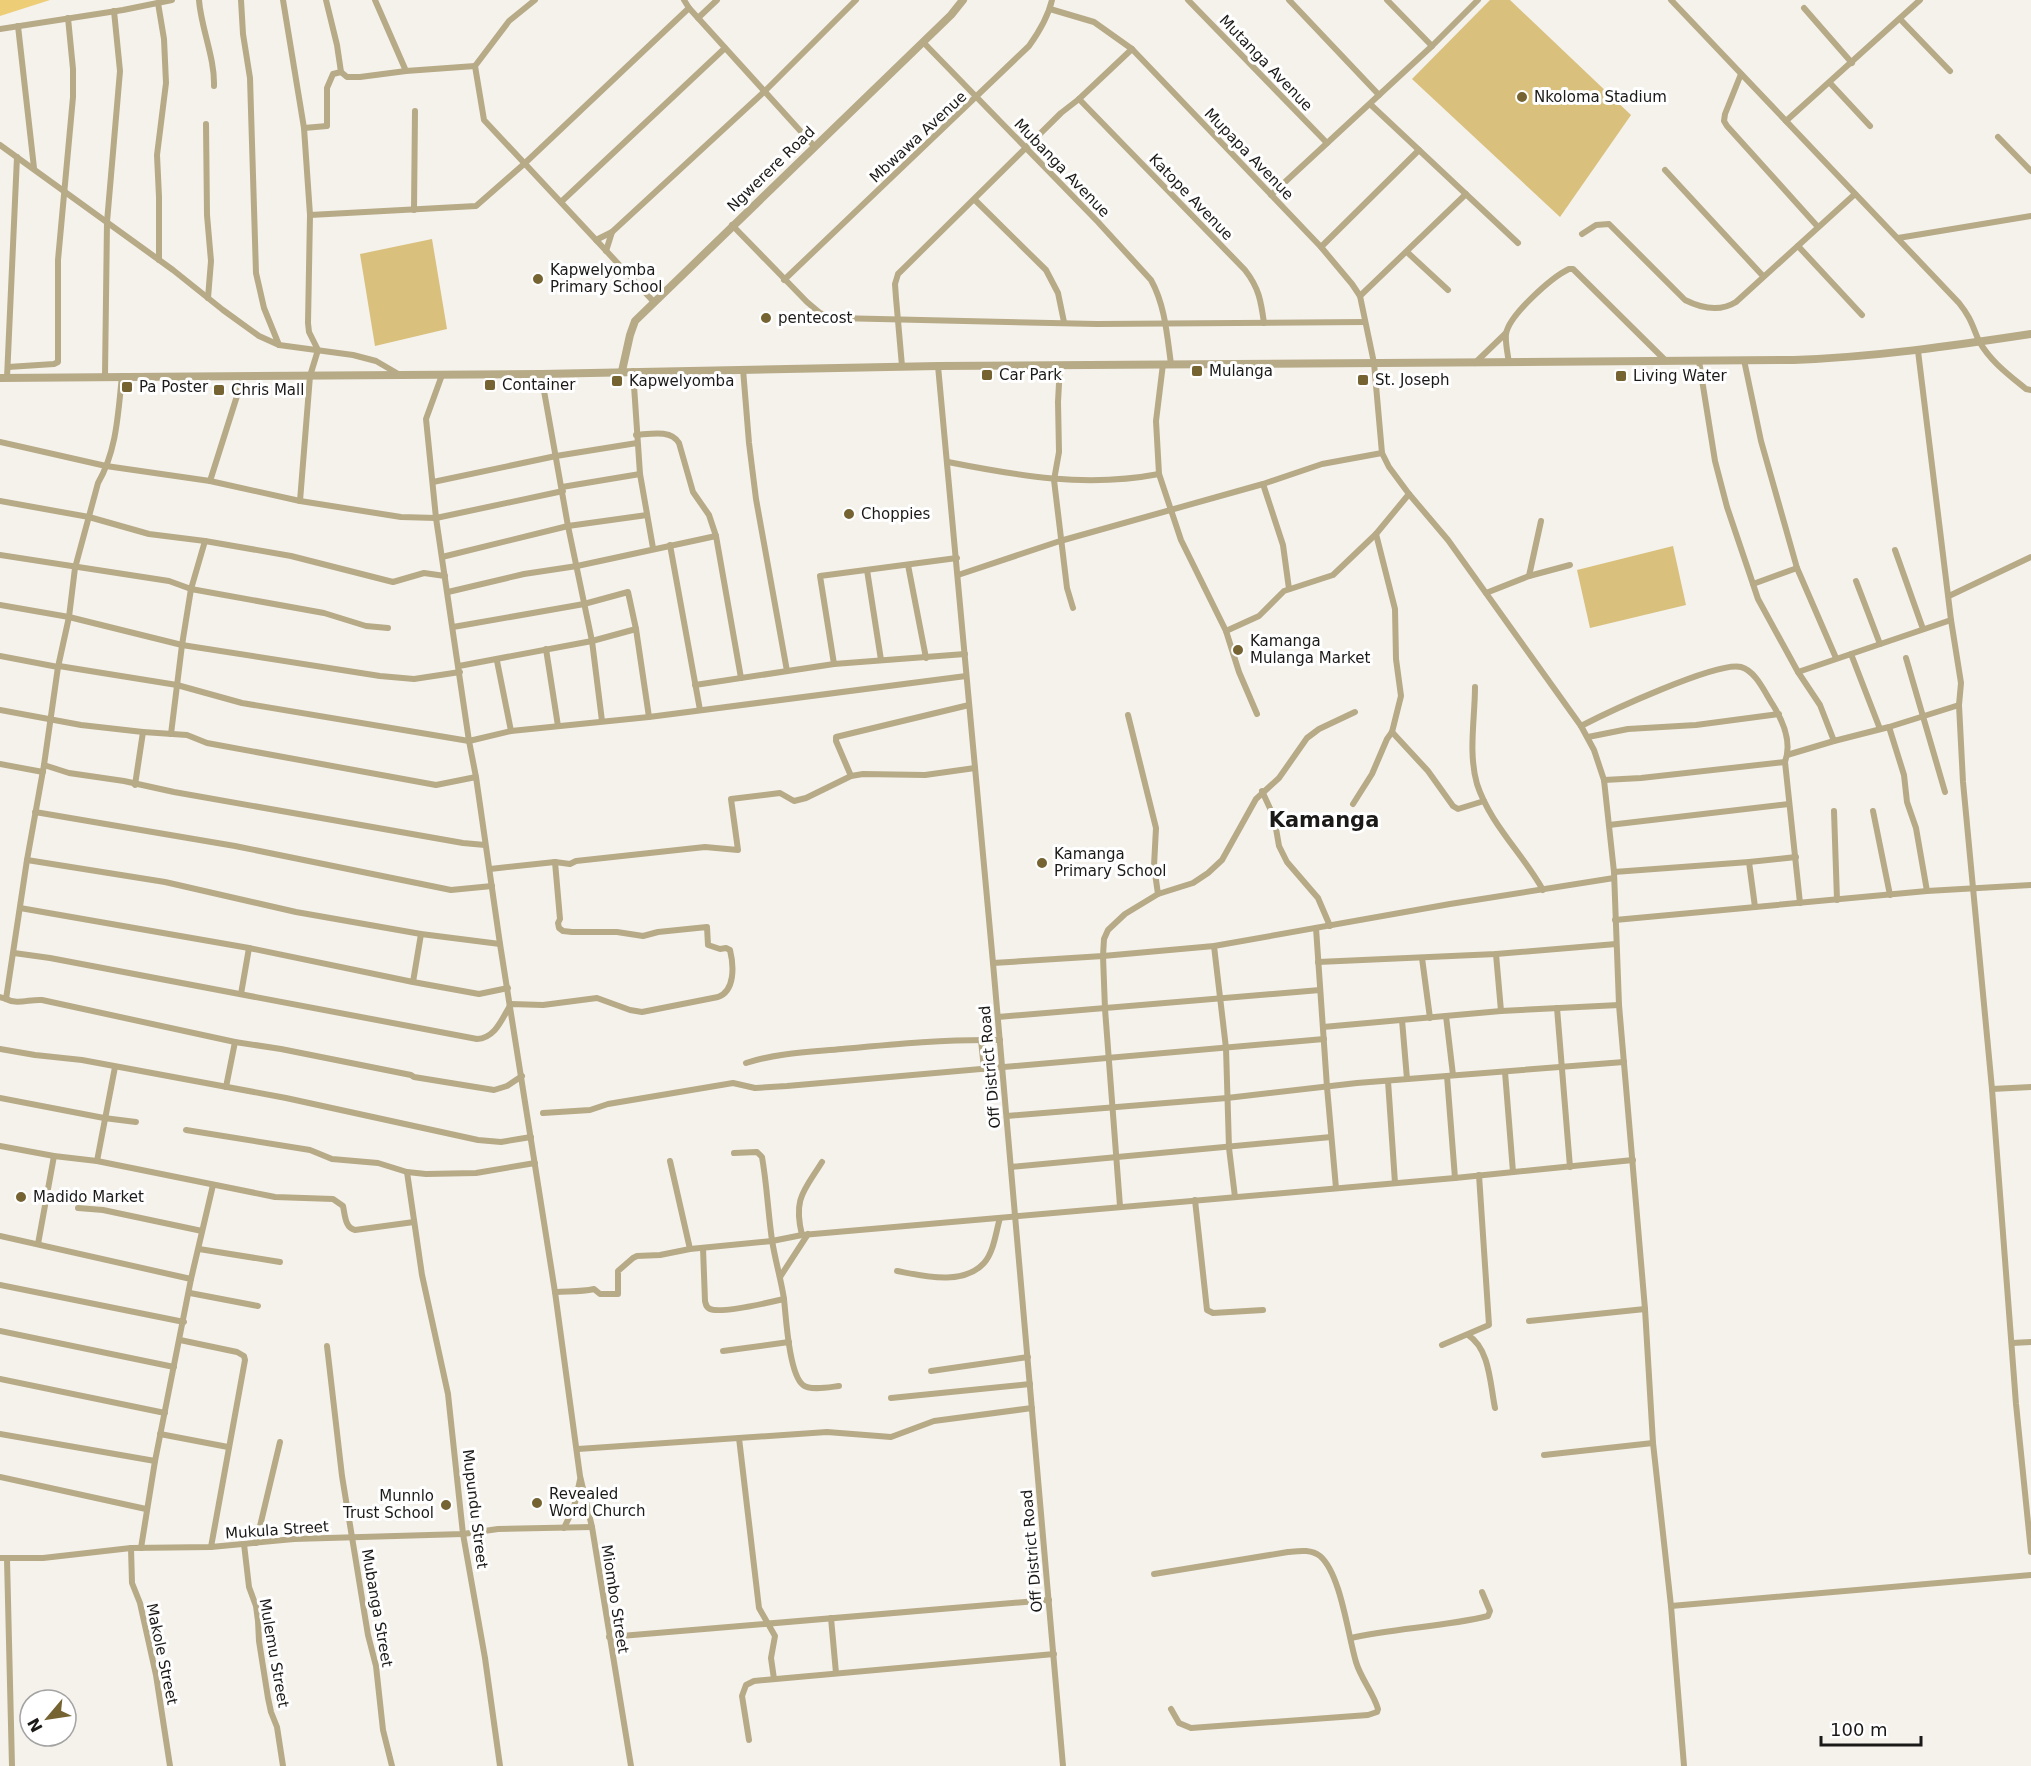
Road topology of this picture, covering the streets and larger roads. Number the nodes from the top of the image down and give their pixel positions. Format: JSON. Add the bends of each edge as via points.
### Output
{"nodes":[{"id":1,"x":172,"y":0,"type":"edge"},
{"id":2,"x":199,"y":0,"type":"edge"},
{"id":3,"x":241,"y":0,"type":"edge"},
{"id":4,"x":283,"y":0,"type":"edge"},
{"id":5,"x":326,"y":0,"type":"edge"},
{"id":6,"x":375,"y":0,"type":"edge"},
{"id":7,"x":535,"y":0,"type":"edge"},
{"id":8,"x":684,"y":0,"type":"edge"},
{"id":9,"x":717,"y":0,"type":"edge"},
{"id":10,"x":856,"y":0,"type":"edge"},
{"id":11,"x":963,"y":0,"type":"edge"},
{"id":12,"x":1052,"y":0,"type":"edge"},
{"id":13,"x":1188,"y":0,"type":"edge"},
{"id":14,"x":1290,"y":0,"type":"edge"},
{"id":15,"x":1387,"y":0,"type":"edge"},
{"id":16,"x":1478,"y":0,"type":"edge"},
{"id":17,"x":1671,"y":0,"type":"edge"},
{"id":18,"x":1920,"y":0,"type":"edge"},
{"id":19,"x":158,"y":3,"type":"junction"},
{"id":20,"x":689,"y":8,"type":"junction"},
{"id":21,"x":1804,"y":8,"type":"dead end"},
{"id":22,"x":1050,"y":9,"type":"junction"},
{"id":23,"x":114,"y":11,"type":"junction"},
{"id":24,"x":68,"y":18,"type":"junction"},
{"id":25,"x":698,"y":18,"type":"junction"},
{"id":26,"x":1900,"y":19,"type":"junction"},
{"id":27,"x":18,"y":26,"type":"junction"},
{"id":28,"x":0,"y":29,"type":"edge"},
{"id":29,"x":923,"y":42,"type":"junction"},
{"id":30,"x":1432,"y":46,"type":"junction"},
{"id":31,"x":725,"y":48,"type":"junction"},
{"id":32,"x":1132,"y":50,"type":"junction"},
{"id":33,"x":1852,"y":63,"type":"junction"},
{"id":34,"x":475,"y":66,"type":"junction"},
{"id":35,"x":405,"y":71,"type":"junction"},
{"id":36,"x":1950,"y":71,"type":"dead end"},
{"id":37,"x":341,"y":72,"type":"junction"},
{"id":38,"x":1741,"y":74,"type":"junction"},
{"id":39,"x":1830,"y":83,"type":"junction"},
{"id":40,"x":214,"y":86,"type":"dead end"},
{"id":41,"x":765,"y":91,"type":"junction"},
{"id":42,"x":1379,"y":96,"type":"junction"},
{"id":43,"x":977,"y":98,"type":"junction"},
{"id":44,"x":1079,"y":99,"type":"junction"},
{"id":45,"x":1370,"y":104,"type":"junction"},
{"id":46,"x":415,"y":111,"type":"dead end"},
{"id":47,"x":1786,"y":121,"type":"junction"},
{"id":48,"x":206,"y":124,"type":"dead end"},
{"id":49,"x":1870,"y":126,"type":"dead end"},
{"id":50,"x":304,"y":128,"type":"junction"},
{"id":51,"x":1998,"y":137,"type":"dead end"},
{"id":52,"x":1327,"y":143,"type":"junction"},
{"id":53,"x":0,"y":145,"type":"edge"},
{"id":54,"x":814,"y":146,"type":"junction"},
{"id":55,"x":1026,"y":148,"type":"junction"},
{"id":56,"x":1419,"y":150,"type":"junction"},
{"id":57,"x":17,"y":157,"type":"junction"},
{"id":58,"x":524,"y":164,"type":"junction"},
{"id":59,"x":34,"y":168,"type":"junction"},
{"id":60,"x":1665,"y":170,"type":"dead end"},
{"id":61,"x":2031,"y":171,"type":"edge"},
{"id":62,"x":66,"y":193,"type":"junction"},
{"id":63,"x":1466,"y":194,"type":"junction"},
{"id":64,"x":1855,"y":194,"type":"junction"},
{"id":65,"x":1271,"y":195,"type":"junction"},
{"id":66,"x":975,"y":200,"type":"junction"},
{"id":67,"x":561,"y":202,"type":"junction"},
{"id":68,"x":414,"y":210,"type":"junction"},
{"id":69,"x":310,"y":215,"type":"junction"},
{"id":70,"x":2031,"y":216,"type":"edge"},
{"id":71,"x":106,"y":222,"type":"junction"},
{"id":72,"x":732,"y":225,"type":"junction"},
{"id":73,"x":1818,"y":227,"type":"junction"},
{"id":74,"x":612,"y":232,"type":"junction"},
{"id":75,"x":1582,"y":234,"type":"dead end"},
{"id":76,"x":1898,"y":238,"type":"junction"},
{"id":77,"x":596,"y":240,"type":"junction"},
{"id":78,"x":1518,"y":243,"type":"dead end"},
{"id":79,"x":1798,"y":246,"type":"junction"},
{"id":80,"x":1321,"y":247,"type":"junction"},
{"id":81,"x":606,"y":251,"type":"junction"},
{"id":82,"x":1407,"y":252,"type":"junction"},
{"id":83,"x":159,"y":260,"type":"junction"},
{"id":84,"x":1763,"y":276,"type":"junction"},
{"id":85,"x":784,"y":279,"type":"junction"},
{"id":86,"x":1448,"y":290,"type":"dead end"},
{"id":87,"x":1360,"y":296,"type":"junction"},
{"id":88,"x":208,"y":298,"type":"junction"},
{"id":89,"x":653,"y":301,"type":"junction"},
{"id":90,"x":1862,"y":315,"type":"dead end"},
{"id":91,"x":899,"y":320,"type":"junction"},
{"id":92,"x":1064,"y":322,"type":"junction"},
{"id":93,"x":1365,"y":322,"type":"junction"},
{"id":94,"x":1166,"y":323,"type":"junction"},
{"id":95,"x":1264,"y":323,"type":"junction"},
{"id":96,"x":1506,"y":333,"type":"junction"},
{"id":97,"x":2031,"y":334,"type":"edge"},
{"id":98,"x":1980,"y":342,"type":"junction"},
{"id":99,"x":279,"y":345,"type":"junction"},
{"id":100,"x":318,"y":350,"type":"junction"},
{"id":101,"x":1918,"y":351,"type":"junction"},
{"id":102,"x":1744,"y":360,"type":"junction"},
{"id":103,"x":1666,"y":361,"type":"junction"},
{"id":104,"x":1699,"y":361,"type":"junction"},
{"id":105,"x":1374,"y":363,"type":"junction"},
{"id":106,"x":1475,"y":363,"type":"junction"},
{"id":107,"x":1509,"y":363,"type":"junction"},
{"id":108,"x":1167,"y":364,"type":"junction"},
{"id":109,"x":902,"y":366,"type":"junction"},
{"id":110,"x":938,"y":366,"type":"junction"},
{"id":111,"x":1060,"y":366,"type":"junction"},
{"id":112,"x":8,"y":367,"type":"junction"},
{"id":113,"x":743,"y":369,"type":"junction"},
{"id":114,"x":622,"y":371,"type":"junction"},
{"id":115,"x":633,"y":371,"type":"junction"},
{"id":116,"x":541,"y":374,"type":"junction"},
{"id":117,"x":442,"y":375,"type":"junction"},
{"id":118,"x":105,"y":376,"type":"junction"},
{"id":119,"x":122,"y":376,"type":"junction"},
{"id":120,"x":310,"y":376,"type":"junction"},
{"id":121,"x":400,"y":376,"type":"junction"},
{"id":122,"x":243,"y":377,"type":"junction"},
{"id":123,"x":3,"y":378,"type":"edge"},
{"id":124,"x":2031,"y":390,"type":"edge"},
{"id":125,"x":636,"y":435,"type":"junction"},
{"id":126,"x":0,"y":442,"type":"edge"},
{"id":127,"x":637,"y":443,"type":"junction"},
{"id":128,"x":1382,"y":453,"type":"junction"},
{"id":129,"x":556,"y":456,"type":"junction"},
{"id":130,"x":948,"y":462,"type":"junction"},
{"id":131,"x":106,"y":466,"type":"junction"},
{"id":132,"x":640,"y":474,"type":"junction"},
{"id":133,"x":1159,"y":474,"type":"junction"},
{"id":134,"x":210,"y":480,"type":"junction"},
{"id":135,"x":1054,"y":480,"type":"junction"},
{"id":136,"x":433,"y":482,"type":"junction"},
{"id":137,"x":1263,"y":484,"type":"junction"},
{"id":138,"x":562,"y":489,"type":"junction"},
{"id":139,"x":1409,"y":494,"type":"junction"},
{"id":140,"x":0,"y":501,"type":"edge"},
{"id":141,"x":300,"y":501,"type":"junction"},
{"id":142,"x":1171,"y":510,"type":"junction"},
{"id":143,"x":647,"y":515,"type":"junction"},
{"id":144,"x":89,"y":517,"type":"junction"},
{"id":145,"x":436,"y":518,"type":"junction"},
{"id":146,"x":1541,"y":521,"type":"dead end"},
{"id":147,"x":568,"y":526,"type":"junction"},
{"id":148,"x":1376,"y":534,"type":"junction"},
{"id":149,"x":716,"y":536,"type":"junction"},
{"id":150,"x":205,"y":541,"type":"junction"},
{"id":151,"x":1060,"y":541,"type":"junction"},
{"id":152,"x":670,"y":545,"type":"junction"},
{"id":153,"x":653,"y":548,"type":"junction"},
{"id":154,"x":1894,"y":550,"type":"dead end"},
{"id":155,"x":0,"y":555,"type":"edge"},
{"id":156,"x":442,"y":557,"type":"junction"},
{"id":157,"x":2031,"y":557,"type":"edge"},
{"id":158,"x":957,"y":558,"type":"junction"},
{"id":159,"x":908,"y":565,"type":"junction"},
{"id":160,"x":577,"y":566,"type":"junction"},
{"id":161,"x":1570,"y":566,"type":"dead end"},
{"id":162,"x":75,"y":568,"type":"junction"},
{"id":163,"x":1797,"y":568,"type":"junction"},
{"id":164,"x":867,"y":570,"type":"junction"},
{"id":165,"x":958,"y":575,"type":"junction"},
{"id":166,"x":446,"y":576,"type":"junction"},
{"id":167,"x":1529,"y":576,"type":"junction"},
{"id":168,"x":1856,"y":581,"type":"dead end"},
{"id":169,"x":1753,"y":584,"type":"junction"},
{"id":170,"x":191,"y":589,"type":"junction"},
{"id":171,"x":1289,"y":589,"type":"junction"},
{"id":172,"x":448,"y":592,"type":"junction"},
{"id":173,"x":1486,"y":593,"type":"junction"},
{"id":174,"x":1948,"y":596,"type":"junction"},
{"id":175,"x":584,"y":604,"type":"junction"},
{"id":176,"x":0,"y":605,"type":"edge"},
{"id":177,"x":1072,"y":608,"type":"dead end"},
{"id":178,"x":69,"y":617,"type":"junction"},
{"id":179,"x":1951,"y":620,"type":"junction"},
{"id":180,"x":453,"y":627,"type":"junction"},
{"id":181,"x":388,"y":628,"type":"dead end"},
{"id":182,"x":636,"y":629,"type":"junction"},
{"id":183,"x":1923,"y":629,"type":"junction"},
{"id":184,"x":1226,"y":631,"type":"junction"},
{"id":185,"x":592,"y":641,"type":"junction"},
{"id":186,"x":1880,"y":644,"type":"junction"},
{"id":187,"x":182,"y":645,"type":"junction"},
{"id":188,"x":546,"y":649,"type":"junction"},
{"id":189,"x":965,"y":654,"type":"junction"},
{"id":190,"x":1851,"y":654,"type":"junction"},
{"id":191,"x":0,"y":656,"type":"edge"},
{"id":192,"x":926,"y":658,"type":"junction"},
{"id":193,"x":1836,"y":658,"type":"junction"},
{"id":194,"x":1906,"y":658,"type":"dead end"},
{"id":195,"x":881,"y":660,"type":"junction"},
{"id":196,"x":498,"y":661,"type":"junction"},
{"id":197,"x":834,"y":664,"type":"junction"},
{"id":198,"x":59,"y":667,"type":"junction"},
{"id":199,"x":460,"y":669,"type":"junction"},
{"id":200,"x":788,"y":670,"type":"junction"},
{"id":201,"x":1798,"y":672,"type":"junction"},
{"id":202,"x":966,"y":676,"type":"junction"},
{"id":203,"x":741,"y":678,"type":"junction"},
{"id":204,"x":177,"y":685,"type":"junction"},
{"id":205,"x":695,"y":685,"type":"junction"},
{"id":206,"x":1475,"y":687,"type":"dead end"},
{"id":207,"x":969,"y":705,"type":"junction"},
{"id":208,"x":1959,"y":705,"type":"junction"},
{"id":209,"x":0,"y":710,"type":"edge"},
{"id":210,"x":700,"y":710,"type":"junction"},
{"id":211,"x":1355,"y":712,"type":"dead end"},
{"id":212,"x":1257,"y":714,"type":"dead end"},
{"id":213,"x":1779,"y":714,"type":"junction"},
{"id":214,"x":1128,"y":715,"type":"dead end"},
{"id":215,"x":1923,"y":716,"type":"junction"},
{"id":216,"x":649,"y":717,"type":"junction"},
{"id":217,"x":51,"y":721,"type":"junction"},
{"id":218,"x":602,"y":721,"type":"junction"},
{"id":219,"x":558,"y":726,"type":"junction"},
{"id":220,"x":1581,"y":726,"type":"junction"},
{"id":221,"x":1889,"y":727,"type":"junction"},
{"id":222,"x":1880,"y":729,"type":"junction"},
{"id":223,"x":512,"y":731,"type":"junction"},
{"id":224,"x":142,"y":732,"type":"junction"},
{"id":225,"x":1392,"y":732,"type":"junction"},
{"id":226,"x":171,"y":734,"type":"junction"},
{"id":227,"x":1588,"y":737,"type":"junction"},
{"id":228,"x":469,"y":741,"type":"junction"},
{"id":229,"x":1834,"y":741,"type":"junction"},
{"id":230,"x":1786,"y":759,"type":"junction"},
{"id":231,"x":0,"y":764,"type":"edge"},
{"id":232,"x":975,"y":768,"type":"junction"},
{"id":233,"x":43,"y":769,"type":"junction"},
{"id":234,"x":851,"y":776,"type":"junction"},
{"id":235,"x":476,"y":777,"type":"junction"},
{"id":236,"x":1604,"y":780,"type":"junction"},
{"id":237,"x":135,"y":784,"type":"junction"},
{"id":238,"x":1262,"y":792,"type":"junction"},
{"id":239,"x":1945,"y":792,"type":"dead end"},
{"id":240,"x":1484,"y":801,"type":"junction"},
{"id":241,"x":1353,"y":804,"type":"dead end"},
{"id":242,"x":1789,"y":804,"type":"junction"},
{"id":243,"x":1873,"y":811,"type":"dead end"},
{"id":244,"x":36,"y":812,"type":"junction"},
{"id":245,"x":1834,"y":812,"type":"dead end"},
{"id":246,"x":1609,"y":825,"type":"junction"},
{"id":247,"x":485,"y":845,"type":"junction"},
{"id":248,"x":1796,"y":857,"type":"junction"},
{"id":249,"x":27,"y":860,"type":"junction"},
{"id":250,"x":555,"y":862,"type":"junction"},
{"id":251,"x":1749,"y":862,"type":"junction"},
{"id":252,"x":490,"y":869,"type":"junction"},
{"id":253,"x":1614,"y":875,"type":"junction"},
{"id":254,"x":2031,"y":885,"type":"edge"},
{"id":255,"x":492,"y":886,"type":"junction"},
{"id":256,"x":1973,"y":889,"type":"junction"},
{"id":257,"x":1543,"y":890,"type":"junction"},
{"id":258,"x":1927,"y":891,"type":"junction"},
{"id":259,"x":1158,"y":894,"type":"junction"},
{"id":260,"x":1890,"y":895,"type":"junction"},
{"id":261,"x":1837,"y":900,"type":"junction"},
{"id":262,"x":1800,"y":903,"type":"junction"},
{"id":263,"x":1755,"y":907,"type":"junction"},
{"id":264,"x":20,"y":908,"type":"junction"},
{"id":265,"x":1615,"y":920,"type":"junction"},
{"id":266,"x":1330,"y":926,"type":"junction"},
{"id":267,"x":1316,"y":928,"type":"junction"},
{"id":268,"x":421,"y":934,"type":"junction"},
{"id":269,"x":500,"y":944,"type":"junction"},
{"id":270,"x":1616,"y":944,"type":"junction"},
{"id":271,"x":1214,"y":946,"type":"junction"},
{"id":272,"x":249,"y":948,"type":"junction"},
{"id":273,"x":14,"y":953,"type":"junction"},
{"id":274,"x":1496,"y":954,"type":"junction"},
{"id":275,"x":1103,"y":956,"type":"junction"},
{"id":276,"x":1422,"y":958,"type":"junction"},
{"id":277,"x":1318,"y":962,"type":"junction"},
{"id":278,"x":993,"y":963,"type":"junction"},
{"id":279,"x":413,"y":982,"type":"junction"},
{"id":280,"x":508,"y":988,"type":"junction"},
{"id":281,"x":1320,"y":990,"type":"junction"},
{"id":282,"x":241,"y":994,"type":"junction"},
{"id":283,"x":3,"y":998,"type":"edge"},
{"id":284,"x":1221,"y":999,"type":"junction"},
{"id":285,"x":511,"y":1004,"type":"junction"},
{"id":286,"x":1619,"y":1005,"type":"junction"},
{"id":287,"x":1557,"y":1008,"type":"junction"},
{"id":288,"x":1105,"y":1009,"type":"junction"},
{"id":289,"x":1501,"y":1011,"type":"junction"},
{"id":290,"x":1446,"y":1016,"type":"junction"},
{"id":291,"x":998,"y":1017,"type":"junction"},
{"id":292,"x":1430,"y":1018,"type":"junction"},
{"id":293,"x":1402,"y":1020,"type":"junction"},
{"id":294,"x":1323,"y":1027,"type":"junction"},
{"id":295,"x":1324,"y":1039,"type":"junction"},
{"id":296,"x":981,"y":1040,"type":"junction"},
{"id":297,"x":1000,"y":1040,"type":"junction"},
{"id":298,"x":235,"y":1042,"type":"junction"},
{"id":299,"x":1226,"y":1048,"type":"junction"},
{"id":300,"x":0,"y":1049,"type":"edge"},
{"id":301,"x":1108,"y":1056,"type":"junction"},
{"id":302,"x":1624,"y":1062,"type":"junction"},
{"id":303,"x":746,"y":1063,"type":"dead end"},
{"id":304,"x":1561,"y":1066,"type":"junction"},
{"id":305,"x":115,"y":1067,"type":"junction"},
{"id":306,"x":1002,"y":1067,"type":"junction"},
{"id":307,"x":984,"y":1069,"type":"junction"},
{"id":308,"x":1505,"y":1072,"type":"junction"},
{"id":309,"x":522,"y":1076,"type":"junction"},
{"id":310,"x":1450,"y":1076,"type":"junction"},
{"id":311,"x":1407,"y":1079,"type":"junction"},
{"id":312,"x":1388,"y":1081,"type":"junction"},
{"id":313,"x":2031,"y":1086,"type":"edge"},
{"id":314,"x":226,"y":1087,"type":"junction"},
{"id":315,"x":1327,"y":1087,"type":"junction"},
{"id":316,"x":1992,"y":1089,"type":"junction"},
{"id":317,"x":0,"y":1098,"type":"edge"},
{"id":318,"x":1227,"y":1098,"type":"junction"},
{"id":319,"x":1112,"y":1107,"type":"junction"},
{"id":320,"x":543,"y":1113,"type":"dead end"},
{"id":321,"x":1007,"y":1116,"type":"junction"},
{"id":322,"x":105,"y":1118,"type":"junction"},
{"id":323,"x":136,"y":1122,"type":"dead end"},
{"id":324,"x":186,"y":1130,"type":"dead end"},
{"id":325,"x":531,"y":1137,"type":"junction"},
{"id":326,"x":1331,"y":1137,"type":"junction"},
{"id":327,"x":0,"y":1146,"type":"edge"},
{"id":328,"x":1229,"y":1148,"type":"junction"},
{"id":329,"x":734,"y":1153,"type":"dead end"},
{"id":330,"x":54,"y":1156,"type":"junction"},
{"id":331,"x":1117,"y":1158,"type":"junction"},
{"id":332,"x":1633,"y":1160,"type":"junction"},
{"id":333,"x":97,"y":1161,"type":"junction"},
{"id":334,"x":670,"y":1161,"type":"dead end"},
{"id":335,"x":822,"y":1162,"type":"dead end"},
{"id":336,"x":535,"y":1163,"type":"junction"},
{"id":337,"x":1011,"y":1167,"type":"junction"},
{"id":338,"x":1570,"y":1167,"type":"junction"},
{"id":339,"x":407,"y":1172,"type":"junction"},
{"id":340,"x":1513,"y":1172,"type":"junction"},
{"id":341,"x":1479,"y":1175,"type":"junction"},
{"id":342,"x":1455,"y":1178,"type":"junction"},
{"id":343,"x":1395,"y":1183,"type":"junction"},
{"id":344,"x":213,"y":1185,"type":"junction"},
{"id":345,"x":1336,"y":1188,"type":"junction"},
{"id":346,"x":1235,"y":1197,"type":"junction"},
{"id":347,"x":1195,"y":1200,"type":"junction"},
{"id":348,"x":1120,"y":1206,"type":"junction"},
{"id":349,"x":78,"y":1208,"type":"dead end"},
{"id":350,"x":1016,"y":1217,"type":"junction"},
{"id":351,"x":1000,"y":1218,"type":"junction"},
{"id":352,"x":414,"y":1222,"type":"junction"},
{"id":353,"x":202,"y":1232,"type":"junction"},
{"id":354,"x":805,"y":1234,"type":"junction"},
{"id":355,"x":0,"y":1236,"type":"edge"},
{"id":356,"x":772,"y":1241,"type":"junction"},
{"id":357,"x":38,"y":1244,"type":"junction"},
{"id":358,"x":704,"y":1248,"type":"junction"},
{"id":359,"x":199,"y":1249,"type":"junction"},
{"id":360,"x":690,"y":1249,"type":"junction"},
{"id":361,"x":280,"y":1262,"type":"dead end"},
{"id":362,"x":897,"y":1271,"type":"dead end"},
{"id":363,"x":780,"y":1277,"type":"junction"},
{"id":364,"x":191,"y":1279,"type":"junction"},
{"id":365,"x":0,"y":1285,"type":"edge"},
{"id":366,"x":555,"y":1292,"type":"junction"},
{"id":367,"x":190,"y":1293,"type":"junction"},
{"id":368,"x":784,"y":1299,"type":"junction"},
{"id":369,"x":258,"y":1306,"type":"dead end"},
{"id":370,"x":1645,"y":1309,"type":"junction"},
{"id":371,"x":1263,"y":1310,"type":"dead end"},
{"id":372,"x":1529,"y":1321,"type":"dead end"},
{"id":373,"x":184,"y":1322,"type":"junction"},
{"id":374,"x":0,"y":1331,"type":"edge"},
{"id":375,"x":1468,"y":1335,"type":"junction"},
{"id":376,"x":180,"y":1340,"type":"junction"},
{"id":377,"x":789,"y":1342,"type":"junction"},
{"id":378,"x":2031,"y":1342,"type":"edge"},
{"id":379,"x":2012,"y":1343,"type":"junction"},
{"id":380,"x":1442,"y":1344,"type":"dead end"},
{"id":381,"x":327,"y":1346,"type":"dead end"},
{"id":382,"x":723,"y":1351,"type":"dead end"},
{"id":383,"x":1028,"y":1357,"type":"junction"},
{"id":384,"x":174,"y":1367,"type":"junction"},
{"id":385,"x":931,"y":1371,"type":"dead end"},
{"id":386,"x":0,"y":1379,"type":"edge"},
{"id":387,"x":1030,"y":1384,"type":"junction"},
{"id":388,"x":839,"y":1386,"type":"dead end"},
{"id":389,"x":891,"y":1398,"type":"dead end"},
{"id":390,"x":1032,"y":1408,"type":"junction"},
{"id":391,"x":1495,"y":1408,"type":"dead end"},
{"id":392,"x":165,"y":1413,"type":"junction"},
{"id":393,"x":0,"y":1434,"type":"edge"},
{"id":394,"x":160,"y":1434,"type":"junction"},
{"id":395,"x":739,"y":1438,"type":"junction"},
{"id":396,"x":280,"y":1442,"type":"dead end"},
{"id":397,"x":1653,"y":1443,"type":"junction"},
{"id":398,"x":228,"y":1447,"type":"junction"},
{"id":399,"x":578,"y":1449,"type":"junction"},
{"id":400,"x":1544,"y":1455,"type":"dead end"},
{"id":401,"x":155,"y":1461,"type":"junction"},
{"id":402,"x":0,"y":1476,"type":"edge"},
{"id":403,"x":580,"y":1476,"type":"junction"},
{"id":404,"x":146,"y":1509,"type":"junction"},
{"id":405,"x":592,"y":1527,"type":"junction"},
{"id":406,"x":564,"y":1528,"type":"junction"},
{"id":407,"x":464,"y":1534,"type":"junction"},
{"id":408,"x":352,"y":1538,"type":"junction"},
{"id":409,"x":256,"y":1543,"type":"junction"},
{"id":410,"x":244,"y":1544,"type":"junction"},
{"id":411,"x":211,"y":1547,"type":"junction"},
{"id":412,"x":131,"y":1548,"type":"junction"},
{"id":413,"x":141,"y":1548,"type":"junction"},
{"id":414,"x":2031,"y":1552,"type":"edge"},
{"id":415,"x":4,"y":1559,"type":"edge"},
{"id":416,"x":1154,"y":1574,"type":"dead end"},
{"id":417,"x":2031,"y":1575,"type":"edge"},
{"id":418,"x":1482,"y":1592,"type":"dead end"},
{"id":419,"x":1049,"y":1600,"type":"junction"},
{"id":420,"x":1671,"y":1606,"type":"junction"},
{"id":421,"x":831,"y":1618,"type":"junction"},
{"id":422,"x":766,"y":1623,"type":"junction"},
{"id":423,"x":609,"y":1637,"type":"junction"},
{"id":424,"x":1351,"y":1638,"type":"junction"},
{"id":425,"x":1054,"y":1654,"type":"junction"},
{"id":426,"x":836,"y":1672,"type":"junction"},
{"id":427,"x":774,"y":1679,"type":"junction"},
{"id":428,"x":1171,"y":1709,"type":"dead end"},
{"id":429,"x":749,"y":1740,"type":"dead end"},
{"id":430,"x":12,"y":1766,"type":"edge"},
{"id":431,"x":170,"y":1766,"type":"edge"},
{"id":432,"x":283,"y":1766,"type":"edge"},
{"id":433,"x":392,"y":1766,"type":"edge"},
{"id":434,"x":500,"y":1766,"type":"edge"},
{"id":435,"x":631,"y":1766,"type":"edge"},
{"id":436,"x":1063,"y":1766,"type":"edge"},
{"id":437,"x":1684,"y":1766,"type":"edge"}],
"edges":[{"from":1,"to":19,"type":"street"},
{"from":2,"to":40,"type":"street"},
{"from":3,"to":99,"type":"street","via":[[250,78],[256,273],[264,308]]},
{"from":4,"to":50,"type":"street"},
{"from":5,"to":37,"type":"street"},
{"from":6,"to":35,"type":"street"},
{"from":7,"to":34,"type":"street","via":[[509,21]]},
{"from":8,"to":20,"type":"street"},
{"from":9,"to":25,"type":"street"},
{"from":10,"to":41,"type":"street"},
{"from":11,"to":29,"type":"street","name":"Ngwerere Road"},
{"from":12,"to":22,"type":"street","name":"Mbwawa Avenue"},
{"from":13,"to":52,"type":"street","name":"Mutanga Avenue"},
{"from":14,"to":42,"type":"street"},
{"from":15,"to":30,"type":"street"},
{"from":16,"to":30,"type":"street"},
{"from":17,"to":38,"type":"street"},
{"from":18,"to":26,"type":"street"},
{"from":19,"to":23,"type":"street"},
{"from":19,"to":83,"type":"street","via":[[166,83],[157,155]]},
{"from":20,"to":25,"type":"street"},
{"from":20,"to":58,"type":"street"},
{"from":21,"to":33,"type":"street"},
{"from":22,"to":32,"type":"street","name":"Mupapa Avenue","via":[[1094,22]]},
{"from":22,"to":43,"type":"street","name":"Mbwawa Avenue","via":[[1029,46]]},
{"from":23,"to":24,"type":"street"},
{"from":23,"to":71,"type":"street","via":[[120,71]]},
{"from":24,"to":27,"type":"street"},
{"from":24,"to":62,"type":"street","via":[[73,98]]},
{"from":25,"to":31,"type":"street"},
{"from":26,"to":33,"type":"street"},
{"from":26,"to":36,"type":"street"},
{"from":27,"to":28,"type":"street"},
{"from":27,"to":59,"type":"street"},
{"from":29,"to":43,"type":"street","name":"Mubanga Avenue"},
{"from":29,"to":54,"type":"street","name":"Ngwerere Road"},
{"from":30,"to":42,"type":"street"},
{"from":31,"to":41,"type":"street"},
{"from":31,"to":67,"type":"street"},
{"from":32,"to":44,"type":"street"},
{"from":32,"to":65,"type":"street","name":"Mupapa Avenue"},
{"from":33,"to":39,"type":"street"},
{"from":34,"to":35,"type":"street"},
{"from":34,"to":58,"type":"street","via":[[484,120]]},
{"from":35,"to":37,"type":"street","via":[[360,77],[347,77]]},
{"from":37,"to":50,"type":"street","via":[[333,74],[329,82],[327,126]]},
{"from":38,"to":47,"type":"street"},
{"from":38,"to":73,"type":"street","via":[[1725,114],[1726,126]]},
{"from":39,"to":47,"type":"street"},
{"from":39,"to":49,"type":"street"},
{"from":41,"to":54,"type":"street"},
{"from":41,"to":74,"type":"street"},
{"from":42,"to":45,"type":"street"},
{"from":43,"to":55,"type":"street","name":"Mubanga Avenue"},
{"from":43,"to":85,"type":"street","name":"Mbwawa Avenue"},
{"from":44,"to":55,"type":"street"},
{"from":44,"to":95,"type":"street","name":"Katope Avenue","via":[[1245,270],[1260,296]]},
{"from":45,"to":52,"type":"street"},
{"from":45,"to":56,"type":"street"},
{"from":46,"to":68,"type":"street"},
{"from":47,"to":64,"type":"street"},
{"from":48,"to":88,"type":"street","via":[[211,261]]},
{"from":50,"to":69,"type":"street"},
{"from":51,"to":61,"type":"street"},
{"from":52,"to":65,"type":"street"},
{"from":53,"to":57,"type":"street"},
{"from":54,"to":72,"type":"street","name":"Ngwerere Road"},
{"from":55,"to":66,"type":"street"},
{"from":55,"to":94,"type":"street","name":"Mubanga Avenue","via":[[1142,269],[1157,291]]},
{"from":56,"to":63,"type":"street"},
{"from":56,"to":80,"type":"street"},
{"from":57,"to":59,"type":"street"},
{"from":57,"to":112,"type":"street"},
{"from":58,"to":67,"type":"street"},
{"from":58,"to":68,"type":"street","via":[[476,206]]},
{"from":59,"to":62,"type":"street"},
{"from":60,"to":84,"type":"street"},
{"from":62,"to":71,"type":"street"},
{"from":62,"to":112,"type":"street","via":[[58,260],[57,362]]},
{"from":63,"to":78,"type":"street"},
{"from":63,"to":82,"type":"street"},
{"from":64,"to":73,"type":"street"},
{"from":64,"to":76,"type":"street"},
{"from":65,"to":80,"type":"street","name":"Mupapa Avenue"},
{"from":66,"to":91,"type":"street","via":[[898,274],[895,284]]},
{"from":66,"to":92,"type":"street","via":[[1046,270],[1058,293]]},
{"from":67,"to":77,"type":"street"},
{"from":68,"to":69,"type":"street"},
{"from":69,"to":100,"type":"street","via":[[308,323]]},
{"from":70,"to":76,"type":"street"},
{"from":71,"to":83,"type":"street"},
{"from":71,"to":118,"type":"street"},
{"from":72,"to":85,"type":"street"},
{"from":72,"to":89,"type":"street","name":"Ngwerere Road"},
{"from":73,"to":79,"type":"street"},
{"from":74,"to":77,"type":"street"},
{"from":74,"to":81,"type":"street"},
{"from":75,"to":84,"type":"street","via":[[1603,224],[1613,227],[1685,300],[1695,305],[1729,306]]},
{"from":76,"to":98,"type":"street","via":[[1959,303]]},
{"from":77,"to":81,"type":"street"},
{"from":79,"to":84,"type":"street"},
{"from":79,"to":90,"type":"street"},
{"from":80,"to":87,"type":"street","name":"Mupapa Avenue"},
{"from":81,"to":89,"type":"street"},
{"from":82,"to":86,"type":"street"},
{"from":82,"to":87,"type":"street"},
{"from":83,"to":88,"type":"street"},
{"from":85,"to":91,"type":"street","via":[[820,313],[836,318]]},
{"from":87,"to":93,"type":"street","name":"Mupapa Avenue"},
{"from":88,"to":99,"type":"street","via":[[259,336]]},
{"from":89,"to":114,"type":"street","name":"Ngwerere Road","via":[[635,321]]},
{"from":91,"to":92,"type":"street"},
{"from":91,"to":109,"type":"street"},
{"from":92,"to":94,"type":"street"},
{"from":93,"to":95,"type":"street"},
{"from":93,"to":105,"type":"street","name":"Mupapa Avenue"},
{"from":94,"to":95,"type":"street"},
{"from":94,"to":108,"type":"street","name":"Mubanga Avenue"},
{"from":96,"to":103,"type":"street","via":[[1533,297],[1562,272],[1573,269]]},
{"from":96,"to":106,"type":"street"},
{"from":96,"to":107,"type":"street"},
{"from":97,"to":98,"type":"street"},
{"from":98,"to":101,"type":"street"},
{"from":98,"to":124,"type":"street","via":[[1997,365]]},
{"from":99,"to":100,"type":"street"},
{"from":100,"to":120,"type":"street"},
{"from":100,"to":121,"type":"street","via":[[376,361]]},
{"from":101,"to":102,"type":"street","via":[[1842,358]]},
{"from":101,"to":174,"type":"street"},
{"from":102,"to":104,"type":"street"},
{"from":102,"to":163,"type":"street","via":[[1764,451]]},
{"from":103,"to":104,"type":"street"},
{"from":103,"to":107,"type":"street"},
{"from":104,"to":169,"type":"street","via":[[1715,461]]},
{"from":105,"to":106,"type":"street"},
{"from":105,"to":108,"type":"street"},
{"from":105,"to":128,"type":"street","name":"Mupapa Avenue"},
{"from":106,"to":107,"type":"street"},
{"from":108,"to":111,"type":"street"},
{"from":108,"to":133,"type":"street","name":"Mubanga Avenue","via":[[1156,421]]},
{"from":109,"to":110,"type":"street"},
{"from":109,"to":113,"type":"street"},
{"from":110,"to":111,"type":"street"},
{"from":110,"to":130,"type":"street","name":"Off District Road"},
{"from":111,"to":135,"type":"street","via":[[1059,452]]},
{"from":112,"to":123,"type":"street"},
{"from":113,"to":115,"type":"street"},
{"from":113,"to":200,"type":"street","via":[[756,500]]},
{"from":114,"to":115,"type":"street"},
{"from":114,"to":116,"type":"street"},
{"from":115,"to":125,"type":"street"},
{"from":116,"to":117,"type":"street"},
{"from":116,"to":129,"type":"street"},
{"from":117,"to":121,"type":"street"},
{"from":117,"to":136,"type":"street","name":"Miombo Street","via":[[426,419]]},
{"from":118,"to":119,"type":"street"},
{"from":118,"to":123,"type":"street"},
{"from":119,"to":122,"type":"street"},
{"from":119,"to":131,"type":"street","via":[[114,445]]},
{"from":120,"to":121,"type":"street"},
{"from":120,"to":122,"type":"street"},
{"from":120,"to":141,"type":"street"},
{"from":122,"to":134,"type":"street"},
{"from":125,"to":127,"type":"street"},
{"from":125,"to":149,"type":"street","via":[[676,437],[693,492],[709,515]]},
{"from":126,"to":131,"type":"street"},
{"from":127,"to":129,"type":"street"},
{"from":127,"to":132,"type":"street"},
{"from":128,"to":137,"type":"street","via":[[1322,464]]},
{"from":128,"to":139,"type":"street"},
{"from":129,"to":136,"type":"street"},
{"from":129,"to":138,"type":"street"},
{"from":130,"to":135,"type":"street"},
{"from":130,"to":158,"type":"street","name":"Off District Road"},
{"from":131,"to":134,"type":"street"},
{"from":131,"to":144,"type":"street"},
{"from":132,"to":138,"type":"street"},
{"from":132,"to":143,"type":"street"},
{"from":133,"to":135,"type":"street","via":[[1100,482]]},
{"from":133,"to":142,"type":"street","name":"Mubanga Avenue"},
{"from":134,"to":141,"type":"street"},
{"from":135,"to":151,"type":"street"},
{"from":136,"to":145,"type":"street","name":"Miombo Street"},
{"from":137,"to":142,"type":"street"},
{"from":137,"to":171,"type":"street","via":[[1283,545]]},
{"from":138,"to":145,"type":"street"},
{"from":138,"to":147,"type":"street"},
{"from":139,"to":148,"type":"street"},
{"from":139,"to":173,"type":"street"},
{"from":140,"to":144,"type":"street"},
{"from":141,"to":145,"type":"street","via":[[401,517]]},
{"from":142,"to":151,"type":"street"},
{"from":142,"to":184,"type":"street","name":"Mubanga Avenue","via":[[1189,560]]},
{"from":143,"to":147,"type":"street"},
{"from":143,"to":153,"type":"street"},
{"from":144,"to":150,"type":"street","via":[[149,534]]},
{"from":144,"to":162,"type":"street"},
{"from":145,"to":156,"type":"street","name":"Miombo Street"},
{"from":146,"to":167,"type":"street"},
{"from":147,"to":156,"type":"street"},
{"from":147,"to":160,"type":"street"},
{"from":148,"to":171,"type":"street","via":[[1333,575]]},
{"from":148,"to":225,"type":"street","via":[[1397,622],[1401,696]]},
{"from":149,"to":152,"type":"street"},
{"from":149,"to":203,"type":"street"},
{"from":150,"to":166,"type":"street","via":[[291,556],[393,582],[424,573]]},
{"from":150,"to":170,"type":"street"},
{"from":151,"to":165,"type":"street"},
{"from":151,"to":177,"type":"street"},
{"from":152,"to":153,"type":"street"},
{"from":152,"to":205,"type":"street"},
{"from":153,"to":160,"type":"street"},
{"from":154,"to":183,"type":"street"},
{"from":155,"to":162,"type":"street"},
{"from":156,"to":166,"type":"street","name":"Miombo Street"},
{"from":157,"to":174,"type":"street"},
{"from":158,"to":159,"type":"street"},
{"from":158,"to":165,"type":"street","name":"Off District Road"},
{"from":159,"to":164,"type":"street"},
{"from":159,"to":192,"type":"street"},
{"from":160,"to":172,"type":"street"},
{"from":160,"to":175,"type":"street"},
{"from":161,"to":167,"type":"street"},
{"from":162,"to":170,"type":"street","via":[[169,581]]},
{"from":162,"to":178,"type":"street"},
{"from":163,"to":169,"type":"street"},
{"from":163,"to":193,"type":"street"},
{"from":164,"to":195,"type":"street"},
{"from":164,"to":197,"type":"street","via":[[820,576]]},
{"from":165,"to":189,"type":"street","name":"Off District Road"},
{"from":166,"to":172,"type":"street","name":"Miombo Street"},
{"from":167,"to":173,"type":"street"},
{"from":168,"to":186,"type":"street"},
{"from":169,"to":201,"type":"street"},
{"from":170,"to":181,"type":"street"},
{"from":170,"to":187,"type":"street"},
{"from":171,"to":184,"type":"street","via":[[1259,616]]},
{"from":172,"to":180,"type":"street","name":"Miombo Street"},
{"from":173,"to":220,"type":"street"},
{"from":174,"to":179,"type":"street"},
{"from":175,"to":180,"type":"street"},
{"from":175,"to":182,"type":"street","via":[[628,592]]},
{"from":175,"to":185,"type":"street"},
{"from":176,"to":178,"type":"street"},
{"from":178,"to":187,"type":"street"},
{"from":178,"to":198,"type":"street"},
{"from":179,"to":183,"type":"street"},
{"from":179,"to":208,"type":"street","via":[[1961,683]]},
{"from":180,"to":199,"type":"street","name":"Miombo Street"},
{"from":182,"to":185,"type":"street"},
{"from":182,"to":216,"type":"street"},
{"from":183,"to":186,"type":"street"},
{"from":184,"to":212,"type":"street","name":"Mubanga Avenue"},
{"from":185,"to":188,"type":"street"},
{"from":185,"to":218,"type":"street"},
{"from":186,"to":190,"type":"street"},
{"from":187,"to":199,"type":"street","via":[[391,678],[414,679]]},
{"from":187,"to":204,"type":"street"},
{"from":188,"to":196,"type":"street"},
{"from":188,"to":219,"type":"street"},
{"from":189,"to":192,"type":"street"},
{"from":189,"to":202,"type":"street","name":"Off District Road"},
{"from":190,"to":193,"type":"street"},
{"from":190,"to":222,"type":"street"},
{"from":191,"to":198,"type":"street"},
{"from":192,"to":195,"type":"street"},
{"from":193,"to":201,"type":"street"},
{"from":194,"to":215,"type":"street"},
{"from":195,"to":197,"type":"street"},
{"from":196,"to":199,"type":"street"},
{"from":196,"to":223,"type":"street"},
{"from":197,"to":200,"type":"street"},
{"from":198,"to":204,"type":"street"},
{"from":198,"to":217,"type":"street"},
{"from":199,"to":228,"type":"street","name":"Miombo Street"},
{"from":200,"to":203,"type":"street"},
{"from":201,"to":229,"type":"street","via":[[1820,705]]},
{"from":202,"to":207,"type":"street","name":"Off District Road"},
{"from":202,"to":210,"type":"street"},
{"from":203,"to":205,"type":"street"},
{"from":204,"to":226,"type":"street"},
{"from":204,"to":228,"type":"street","via":[[242,703]]},
{"from":205,"to":210,"type":"street"},
{"from":206,"to":240,"type":"street","via":[[1473,760]]},
{"from":207,"to":232,"type":"street","name":"Off District Road"},
{"from":207,"to":234,"type":"street","via":[[836,737]]},
{"from":208,"to":215,"type":"street"},
{"from":208,"to":256,"type":"street"},
{"from":209,"to":217,"type":"street"},
{"from":210,"to":216,"type":"street"},
{"from":211,"to":238,"type":"street","via":[[1312,733],[1279,778]]},
{"from":213,"to":220,"type":"street","via":[[1754,676],[1746,669],[1732,666],[1613,709]]},
{"from":213,"to":227,"type":"street","via":[[1628,729]]},
{"from":213,"to":230,"type":"street","via":[[1786,733]]},
{"from":214,"to":259,"type":"street","via":[[1156,828],[1154,866]]},
{"from":215,"to":221,"type":"street"},
{"from":215,"to":239,"type":"street"},
{"from":216,"to":218,"type":"street"},
{"from":217,"to":224,"type":"street"},
{"from":217,"to":233,"type":"street"},
{"from":218,"to":219,"type":"street"},
{"from":219,"to":223,"type":"street"},
{"from":220,"to":227,"type":"street"},
{"from":221,"to":222,"type":"street"},
{"from":221,"to":258,"type":"street","via":[[1904,775]]},
{"from":222,"to":229,"type":"street"},
{"from":223,"to":228,"type":"street"},
{"from":224,"to":226,"type":"street"},
{"from":224,"to":237,"type":"street"},
{"from":225,"to":240,"type":"street","via":[[1453,806],[1458,809]]},
{"from":225,"to":241,"type":"street"},
{"from":226,"to":235,"type":"street","via":[[436,785]]},
{"from":227,"to":236,"type":"street"},
{"from":228,"to":235,"type":"street","name":"Miombo Street"},
{"from":229,"to":230,"type":"street"},
{"from":230,"to":236,"type":"street"},
{"from":230,"to":242,"type":"street"},
{"from":231,"to":233,"type":"street"},
{"from":232,"to":234,"type":"street","via":[[925,775]]},
{"from":232,"to":278,"type":"street","name":"Off District Road"},
{"from":233,"to":237,"type":"street"},
{"from":233,"to":244,"type":"street"},
{"from":234,"to":250,"type":"street","via":[[794,801],[780,793],[731,799],[738,850],[705,847],[570,864]]},
{"from":235,"to":247,"type":"street","name":"Miombo Street"},
{"from":236,"to":246,"type":"street"},
{"from":237,"to":247,"type":"street"},
{"from":238,"to":259,"type":"street","via":[[1222,860],[1193,883]]},
{"from":238,"to":266,"type":"street","via":[[1287,862],[1318,898]]},
{"from":240,"to":257,"type":"street"},
{"from":242,"to":246,"type":"street"},
{"from":242,"to":248,"type":"street"},
{"from":243,"to":260,"type":"street"},
{"from":244,"to":249,"type":"street"},
{"from":244,"to":255,"type":"street","via":[[236,846],[451,890]]},
{"from":245,"to":261,"type":"street"},
{"from":246,"to":253,"type":"street"},
{"from":247,"to":252,"type":"street","name":"Miombo Street"},
{"from":248,"to":251,"type":"street"},
{"from":248,"to":262,"type":"street"},
{"from":249,"to":264,"type":"street"},
{"from":249,"to":268,"type":"street","via":[[165,882],[296,912]]},
{"from":250,"to":252,"type":"street"},
{"from":250,"to":285,"type":"street","via":[[558,923],[563,931],[643,936],[707,927],[708,945],[726,948],[731,955],[729,989],[718,997],[642,1012],[597,998],[543,1005]]},
{"from":251,"to":253,"type":"street"},
{"from":251,"to":263,"type":"street"},
{"from":252,"to":255,"type":"street","name":"Miombo Street"},
{"from":253,"to":257,"type":"street"},
{"from":253,"to":265,"type":"street"},
{"from":254,"to":256,"type":"street"},
{"from":255,"to":269,"type":"street","name":"Miombo Street"},
{"from":256,"to":258,"type":"street"},
{"from":256,"to":316,"type":"street"},
{"from":257,"to":266,"type":"street"},
{"from":258,"to":260,"type":"street"},
{"from":259,"to":275,"type":"street","via":[[1115,921],[1104,939]]},
{"from":260,"to":261,"type":"street"},
{"from":261,"to":262,"type":"street"},
{"from":262,"to":263,"type":"street"},
{"from":263,"to":265,"type":"street"},
{"from":264,"to":272,"type":"street"},
{"from":264,"to":273,"type":"street"},
{"from":265,"to":270,"type":"street"},
{"from":266,"to":267,"type":"street"},
{"from":267,"to":271,"type":"street"},
{"from":267,"to":277,"type":"street"},
{"from":268,"to":269,"type":"street"},
{"from":268,"to":279,"type":"street"},
{"from":269,"to":280,"type":"street","name":"Miombo Street"},
{"from":270,"to":274,"type":"street"},
{"from":270,"to":286,"type":"street"},
{"from":271,"to":275,"type":"street"},
{"from":271,"to":284,"type":"street"},
{"from":272,"to":279,"type":"street"},
{"from":272,"to":282,"type":"street"},
{"from":273,"to":282,"type":"street"},
{"from":273,"to":283,"type":"street"},
{"from":274,"to":276,"type":"street"},
{"from":274,"to":289,"type":"street"},
{"from":275,"to":278,"type":"street"},
{"from":275,"to":288,"type":"street"},
{"from":276,"to":277,"type":"street"},
{"from":276,"to":292,"type":"street"},
{"from":277,"to":281,"type":"street"},
{"from":278,"to":291,"type":"street","name":"Off District Road"},
{"from":279,"to":280,"type":"street","via":[[479,994]]},
{"from":280,"to":285,"type":"street","name":"Miombo Street"},
{"from":281,"to":284,"type":"street"},
{"from":281,"to":294,"type":"street"},
{"from":282,"to":285,"type":"street","via":[[477,1039],[493,1032]]},
{"from":283,"to":298,"type":"street","via":[[11,1002],[42,1000]]},
{"from":284,"to":288,"type":"street"},
{"from":284,"to":299,"type":"street"},
{"from":285,"to":309,"type":"street","name":"Miombo Street"},
{"from":286,"to":287,"type":"street"},
{"from":286,"to":302,"type":"street"},
{"from":287,"to":289,"type":"street"},
{"from":287,"to":304,"type":"street"},
{"from":288,"to":291,"type":"street"},
{"from":288,"to":301,"type":"street"},
{"from":289,"to":290,"type":"street"},
{"from":290,"to":292,"type":"street"},
{"from":290,"to":310,"type":"street"},
{"from":291,"to":297,"type":"street","name":"Off District Road"},
{"from":292,"to":293,"type":"street"},
{"from":293,"to":294,"type":"street"},
{"from":293,"to":311,"type":"street"},
{"from":294,"to":295,"type":"street"},
{"from":295,"to":299,"type":"street"},
{"from":295,"to":315,"type":"street"},
{"from":296,"to":297,"type":"street"},
{"from":296,"to":303,"type":"street","via":[[772,1055]]},
{"from":296,"to":307,"type":"street"},
{"from":297,"to":306,"type":"street","name":"Off District Road"},
{"from":298,"to":309,"type":"street","via":[[494,1090]]},
{"from":298,"to":314,"type":"street"},
{"from":299,"to":301,"type":"street"},
{"from":299,"to":318,"type":"street"},
{"from":300,"to":305,"type":"street"},
{"from":301,"to":306,"type":"street"},
{"from":301,"to":319,"type":"street"},
{"from":302,"to":304,"type":"street"},
{"from":302,"to":332,"type":"street"},
{"from":304,"to":308,"type":"street"},
{"from":304,"to":338,"type":"street"},
{"from":305,"to":314,"type":"street"},
{"from":305,"to":322,"type":"street"},
{"from":306,"to":307,"type":"street"},
{"from":306,"to":321,"type":"street","name":"Off District Road"},
{"from":307,"to":320,"type":"street","via":[[755,1088],[733,1083],[590,1110]]},
{"from":308,"to":310,"type":"street"},
{"from":308,"to":340,"type":"street"},
{"from":309,"to":325,"type":"street","name":"Miombo Street"},
{"from":310,"to":311,"type":"street"},
{"from":310,"to":342,"type":"street"},
{"from":311,"to":312,"type":"street"},
{"from":312,"to":315,"type":"street"},
{"from":312,"to":343,"type":"street"},
{"from":313,"to":316,"type":"street"},
{"from":314,"to":325,"type":"street","via":[[478,1140],[501,1142]]},
{"from":315,"to":318,"type":"street"},
{"from":315,"to":326,"type":"street"},
{"from":316,"to":379,"type":"street"},
{"from":317,"to":322,"type":"street"},
{"from":318,"to":319,"type":"street"},
{"from":318,"to":328,"type":"street"},
{"from":319,"to":321,"type":"street"},
{"from":319,"to":331,"type":"street"},
{"from":321,"to":337,"type":"street","name":"Off District Road"},
{"from":322,"to":323,"type":"street"},
{"from":322,"to":333,"type":"street"},
{"from":324,"to":339,"type":"street","via":[[310,1150],[332,1159],[378,1162]]},
{"from":325,"to":336,"type":"street","name":"Miombo Street"},
{"from":326,"to":328,"type":"street"},
{"from":326,"to":345,"type":"street"},
{"from":327,"to":330,"type":"street"},
{"from":328,"to":331,"type":"street"},
{"from":328,"to":346,"type":"street"},
{"from":329,"to":356,"type":"street","via":[[757,1152],[762,1157]]},
{"from":330,"to":333,"type":"street"},
{"from":330,"to":357,"type":"street"},
{"from":331,"to":337,"type":"street"},
{"from":331,"to":348,"type":"street"},
{"from":332,"to":338,"type":"street"},
{"from":332,"to":370,"type":"street"},
{"from":333,"to":344,"type":"street"},
{"from":334,"to":360,"type":"street"},
{"from":335,"to":354,"type":"street","via":[[797,1210]]},
{"from":336,"to":339,"type":"street","via":[[476,1173]]},
{"from":336,"to":366,"type":"street","name":"Miombo Street"},
{"from":337,"to":350,"type":"street","name":"Off District Road"},
{"from":338,"to":340,"type":"street"},
{"from":339,"to":352,"type":"street","name":"Mupundu Street"},
{"from":340,"to":341,"type":"street"},
{"from":341,"to":342,"type":"street"},
{"from":341,"to":375,"type":"street","via":[[1490,1319],[1486,1328]]},
{"from":342,"to":343,"type":"street"},
{"from":343,"to":345,"type":"street"},
{"from":344,"to":352,"type":"street","via":[[276,1197],[333,1199],[343,1206],[347,1225],[355,1230]]},
{"from":344,"to":353,"type":"street"},
{"from":345,"to":346,"type":"street"},
{"from":346,"to":347,"type":"street"},
{"from":347,"to":348,"type":"street"},
{"from":347,"to":371,"type":"street","via":[[1207,1310]]},
{"from":348,"to":350,"type":"street"},
{"from":349,"to":353,"type":"street"},
{"from":350,"to":351,"type":"street"},
{"from":350,"to":383,"type":"street","name":"Off District Road"},
{"from":351,"to":354,"type":"street"},
{"from":351,"to":362,"type":"street","via":[[991,1252],[971,1272],[930,1277]]},
{"from":352,"to":407,"type":"street","name":"Mupundu Street","via":[[448,1394]]},
{"from":353,"to":359,"type":"street"},
{"from":354,"to":356,"type":"street"},
{"from":354,"to":363,"type":"street"},
{"from":355,"to":357,"type":"street"},
{"from":356,"to":358,"type":"street"},
{"from":356,"to":363,"type":"street"},
{"from":357,"to":364,"type":"street"},
{"from":358,"to":360,"type":"street"},
{"from":358,"to":368,"type":"street","via":[[705,1301],[711,1310]]},
{"from":359,"to":361,"type":"street"},
{"from":359,"to":364,"type":"street"},
{"from":360,"to":366,"type":"street","via":[[633,1258],[618,1271],[618,1294],[600,1294],[594,1289]]},
{"from":363,"to":368,"type":"street"},
{"from":364,"to":367,"type":"street"},
{"from":365,"to":373,"type":"street"},
{"from":366,"to":399,"type":"street","name":"Miombo Street"},
{"from":367,"to":369,"type":"street"},
{"from":367,"to":373,"type":"street"},
{"from":368,"to":377,"type":"street"},
{"from":370,"to":372,"type":"street"},
{"from":370,"to":397,"type":"street"},
{"from":373,"to":376,"type":"street"},
{"from":374,"to":384,"type":"street"},
{"from":375,"to":380,"type":"street"},
{"from":375,"to":391,"type":"street","via":[[1483,1355]]},
{"from":376,"to":384,"type":"street"},
{"from":376,"to":398,"type":"street","via":[[244,1356]]},
{"from":377,"to":382,"type":"street"},
{"from":377,"to":388,"type":"street","via":[[794,1366],[804,1386]]},
{"from":378,"to":379,"type":"street"},
{"from":379,"to":414,"type":"street"},
{"from":381,"to":408,"type":"street","name":"Mubanga Street"},
{"from":383,"to":385,"type":"street"},
{"from":383,"to":387,"type":"street","name":"Off District Road"},
{"from":384,"to":392,"type":"street"},
{"from":386,"to":392,"type":"street"},
{"from":387,"to":389,"type":"street"},
{"from":387,"to":390,"type":"street","name":"Off District Road"},
{"from":390,"to":395,"type":"street","via":[[934,1421],[891,1437],[826,1432]]},
{"from":390,"to":419,"type":"street","name":"Off District Road"},
{"from":392,"to":394,"type":"street"},
{"from":393,"to":401,"type":"street"},
{"from":394,"to":398,"type":"street"},
{"from":394,"to":401,"type":"street"},
{"from":395,"to":399,"type":"street"},
{"from":395,"to":422,"type":"street","via":[[759,1608]]},
{"from":396,"to":409,"type":"street"},
{"from":397,"to":400,"type":"street"},
{"from":397,"to":420,"type":"street"},
{"from":398,"to":411,"type":"street"},
{"from":399,"to":403,"type":"street","name":"Miombo Street"},
{"from":401,"to":404,"type":"street"},
{"from":402,"to":404,"type":"street"},
{"from":403,"to":405,"type":"street","name":"Miombo Street"},
{"from":403,"to":406,"type":"street","via":[[574,1507]]},
{"from":404,"to":413,"type":"street"},
{"from":405,"to":406,"type":"street","name":"Mukula Street"},
{"from":405,"to":423,"type":"street","name":"Miombo Street"},
{"from":406,"to":407,"type":"street","name":"Mukula Street"},
{"from":407,"to":408,"type":"street","name":"Mukula Street"},
{"from":407,"to":434,"type":"street","name":"Mupundu Street"},
{"from":408,"to":409,"type":"street","name":"Mukula Street"},
{"from":408,"to":433,"type":"street","name":"Mubanga Street"},
{"from":409,"to":410,"type":"street","name":"Mukula Street"},
{"from":410,"to":411,"type":"street","name":"Mukula Street"},
{"from":410,"to":432,"type":"street","name":"Mulemu Street","via":[[268,1698]]},
{"from":411,"to":413,"type":"street","name":"Mukula Street"},
{"from":412,"to":413,"type":"street","name":"Mukula Street"},
{"from":412,"to":415,"type":"street","name":"Mukula Street"},
{"from":412,"to":431,"type":"street","name":"Makole Street","via":[[132,1583],[156,1676]]},
{"from":415,"to":430,"type":"street"},
{"from":416,"to":424,"type":"street","via":[[1288,1552],[1312,1552],[1327,1565]]},
{"from":417,"to":420,"type":"street"},
{"from":418,"to":424,"type":"street","via":[[1490,1611],[1488,1616]]},
{"from":419,"to":421,"type":"street"},
{"from":419,"to":425,"type":"street","name":"Off District Road"},
{"from":420,"to":437,"type":"street"},
{"from":421,"to":422,"type":"street"},
{"from":421,"to":426,"type":"street"},
{"from":422,"to":423,"type":"street"},
{"from":422,"to":427,"type":"street","via":[[775,1636],[771,1658]]},
{"from":423,"to":435,"type":"street","name":"Miombo Street"},
{"from":424,"to":428,"type":"street","via":[[1356,1664],[1378,1709],[1374,1714],[1191,1728],[1179,1723]]},
{"from":425,"to":426,"type":"street"},
{"from":425,"to":436,"type":"street","name":"Off District Road"},
{"from":426,"to":427,"type":"street"},
{"from":427,"to":429,"type":"street","via":[[754,1681],[744,1688],[743,1710]]}]}
